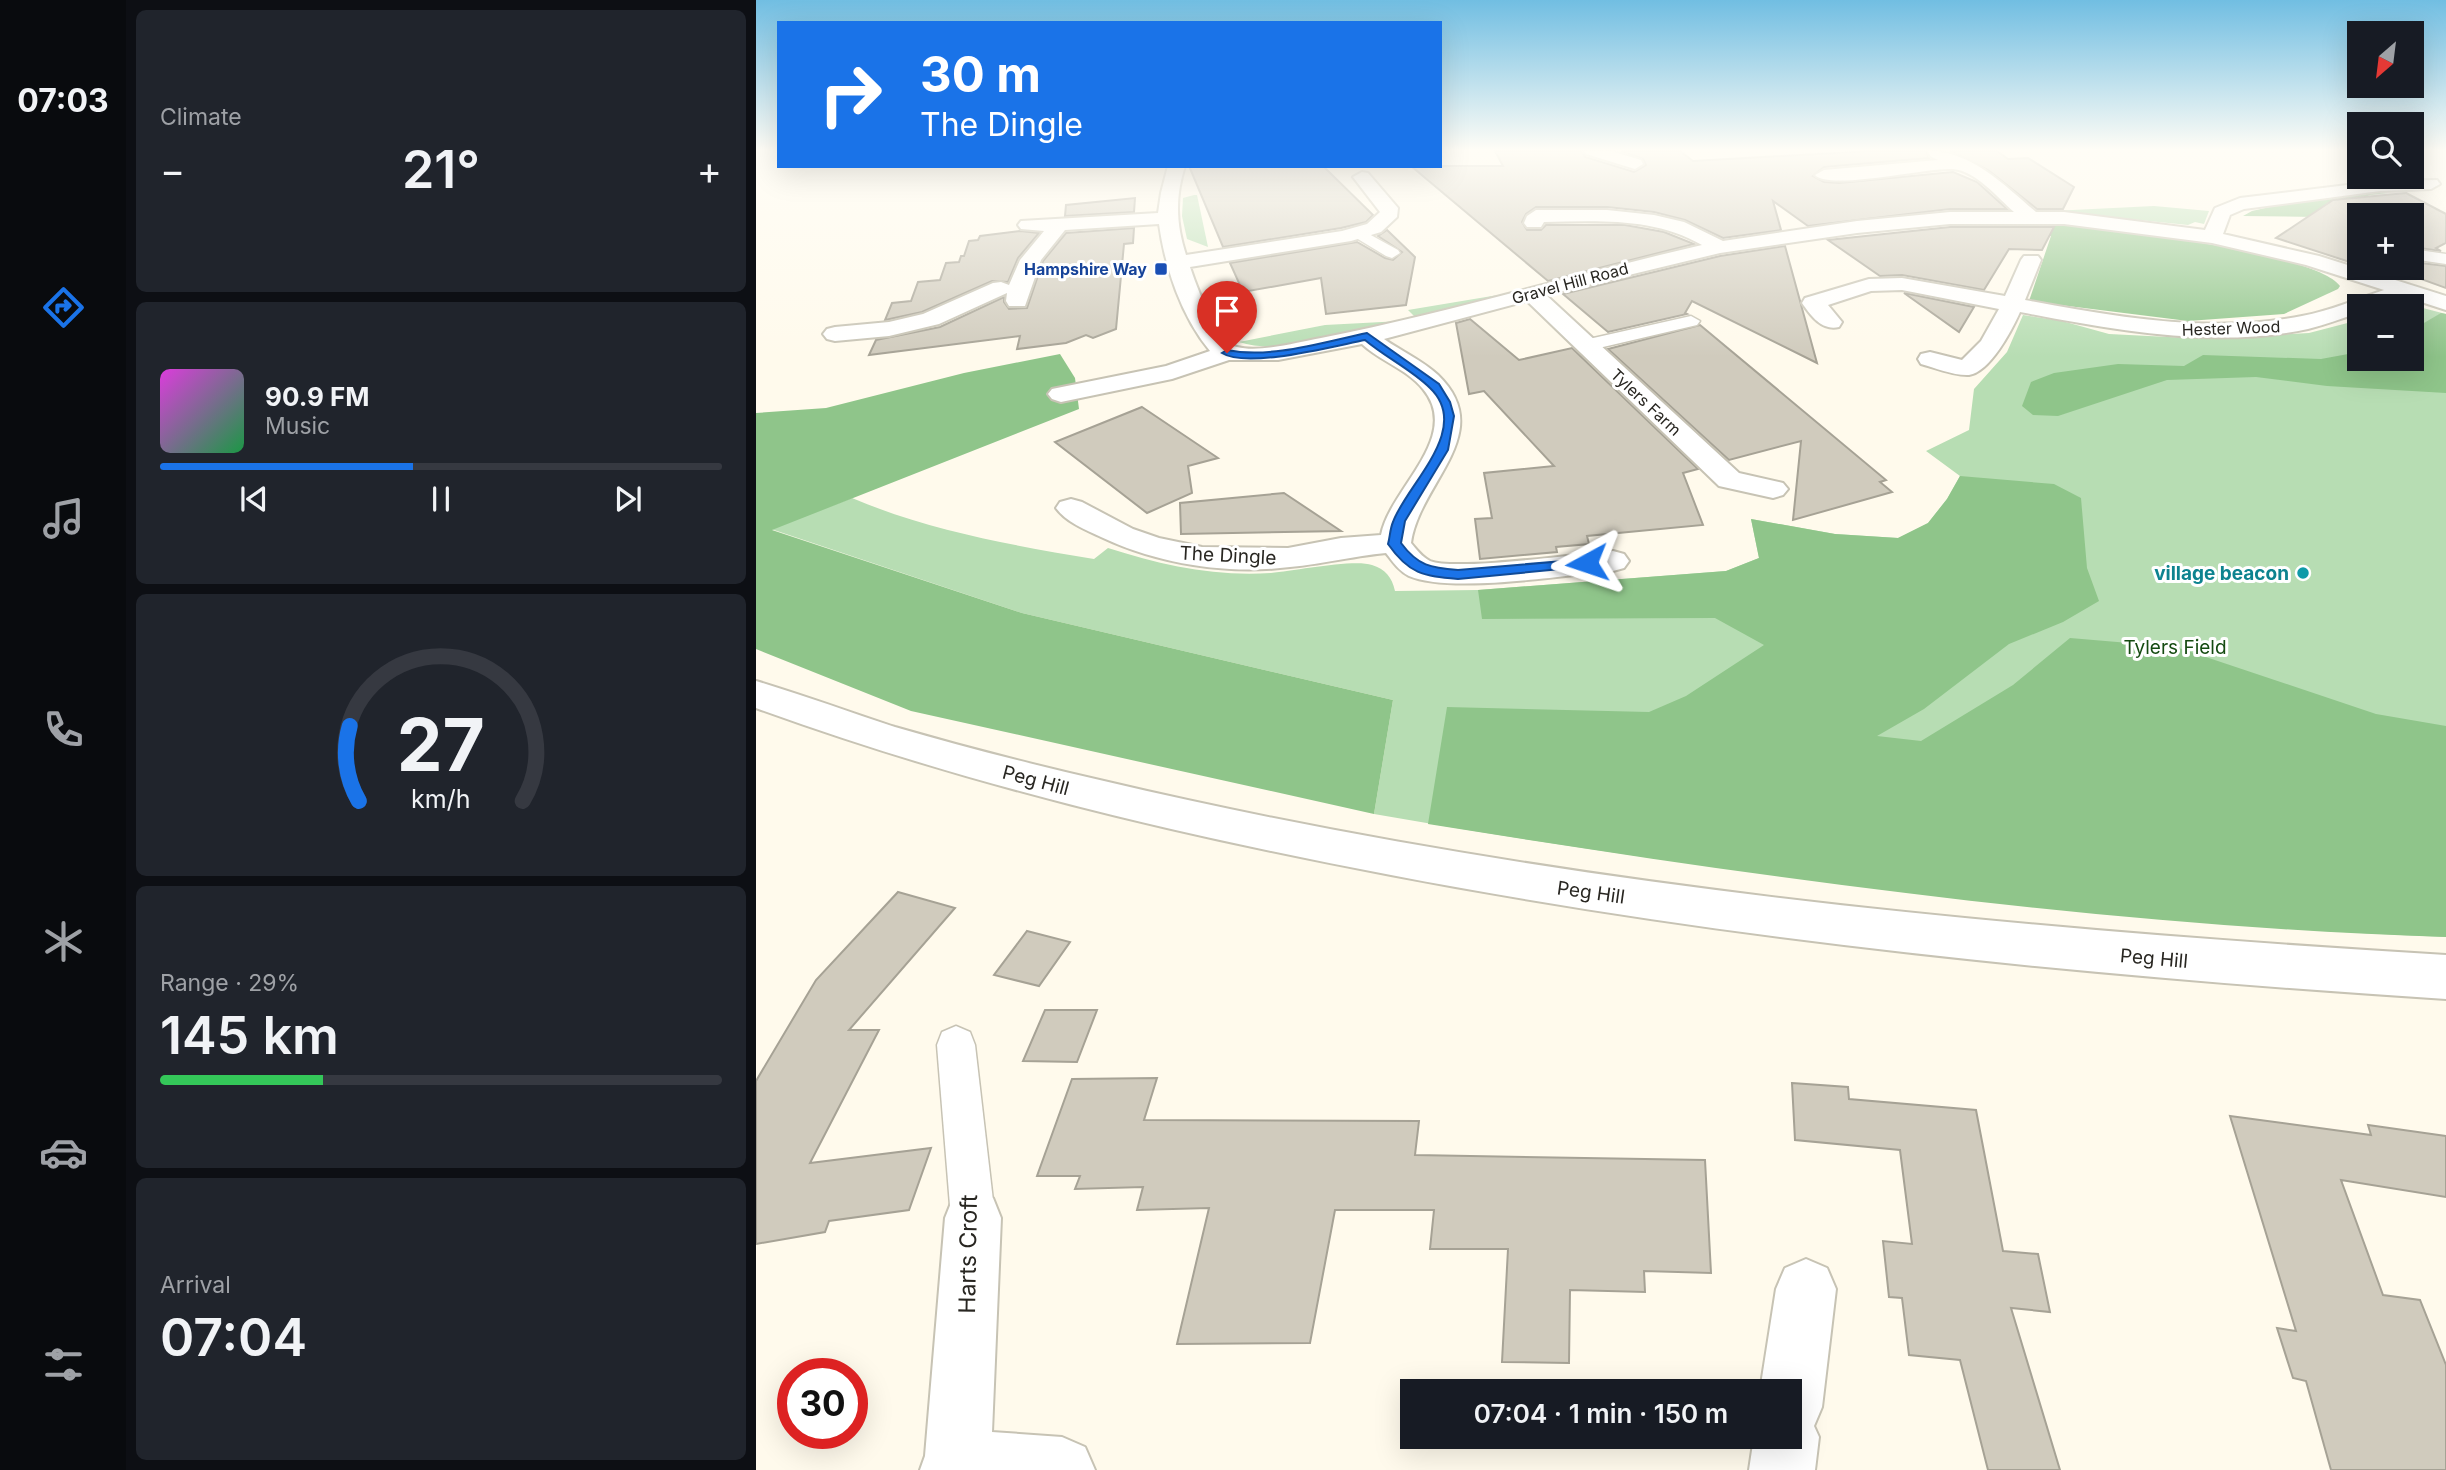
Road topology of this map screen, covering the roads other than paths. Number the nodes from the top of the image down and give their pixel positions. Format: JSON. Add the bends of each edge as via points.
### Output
{"nodes":[{"id":1,"x":1145,"y":220,"type":"edge"},
{"id":2,"x":1167,"y":220,"type":"edge"},
{"id":3,"x":1385,"y":220,"type":"edge"},
{"id":4,"x":1535,"y":220,"type":"edge"},
{"id":5,"x":1650,"y":220,"type":"edge"},
{"id":6,"x":1936,"y":220,"type":"edge"},
{"id":7,"x":2074,"y":220,"type":"edge"},
{"id":8,"x":2219,"y":220,"type":"edge"},
{"id":9,"x":1534,"y":223,"type":"dead end"},
{"id":10,"x":1028,"y":225,"type":"dead end"},
{"id":11,"x":1058,"y":226,"type":"junction"},
{"id":12,"x":1358,"y":233,"type":"junction"},
{"id":13,"x":2212,"y":237,"type":"junction"},
{"id":14,"x":1720,"y":247,"type":"junction"},
{"id":15,"x":1392,"y":253,"type":"dead end"},
{"id":16,"x":2424,"y":254,"type":"edge"},
{"id":17,"x":2446,"y":259,"type":"edge"},
{"id":18,"x":2031,"y":260,"type":"dead end"},
{"id":19,"x":1177,"y":263,"type":"junction"},
{"id":20,"x":1849,"y":273,"type":"dead end"},
{"id":21,"x":1869,"y":285,"type":"junction"},
{"id":22,"x":2406,"y":290,"type":"junction"},
{"id":23,"x":1531,"y":293,"type":"junction"},
{"id":24,"x":2446,"y":303,"type":"edge"},
{"id":25,"x":2011,"y":304,"type":"junction"},
{"id":26,"x":1691,"y":321,"type":"dead end"},
{"id":27,"x":1831,"y":323,"type":"dead end"},
{"id":28,"x":835,"y":334,"type":"dead end"},
{"id":29,"x":1367,"y":336,"type":"junction"},
{"id":30,"x":1586,"y":345,"type":"junction"},
{"id":31,"x":1227,"y":353,"type":"junction"},
{"id":32,"x":1930,"y":359,"type":"dead end"},
{"id":33,"x":1061,"y":394,"type":"dead end"},
{"id":34,"x":1773,"y":489,"type":"dead end"},
{"id":35,"x":1071,"y":508,"type":"dead end"},
{"id":36,"x":1395,"y":544,"type":"junction"},
{"id":37,"x":1613,"y":561,"type":"dead end"},
{"id":38,"x":756,"y":694,"type":"edge"},
{"id":39,"x":2446,"y":977,"type":"edge"},
{"id":40,"x":956,"y":1045,"type":"dead end"},
{"id":41,"x":973,"y":1218,"type":"joint"},
{"id":42,"x":1806,"y":1289,"type":"dead end"},
{"id":43,"x":1794,"y":1379,"type":"edge"},
{"id":44,"x":1785,"y":1449,"type":"edge"},
{"id":45,"x":956,"y":1466,"type":"edge"},
{"id":46,"x":1062,"y":1470,"type":"edge"},
{"id":47,"x":1782,"y":1470,"type":"edge"}],
"edges":[{"from":1,"to":11,"type":"street"},
{"from":2,"to":19,"type":"street"},
{"from":3,"to":12,"type":"street"},
{"from":4,"to":9,"type":"street"},
{"from":5,"to":14,"type":"street","via":[[1680,227]]},
{"from":6,"to":14,"type":"street","name":"Gravel Hill Road"},
{"from":7,"to":13,"type":"street","name":"Gravel Hill Road"},
{"from":8,"to":13,"type":"street"},
{"from":10,"to":11,"type":"street"},
{"from":11,"to":28,"type":"street","via":[[1005,291],[931,319]]},
{"from":12,"to":15,"type":"lane"},
{"from":12,"to":19,"type":"street"},
{"from":13,"to":22,"type":"street","name":"Gravel Hill Road","via":[[2312,260]]},
{"from":14,"to":23,"type":"street","name":"Gravel Hill Road"},
{"from":16,"to":17,"type":"lane"},
{"from":18,"to":25,"type":"street"},
{"from":19,"to":31,"type":"street","via":[[1210,337]]},
{"from":20,"to":21,"type":"street"},
{"from":21,"to":25,"type":"street","name":"Hester Wood","via":[[1912,285]]},
{"from":21,"to":27,"type":"street","name":"Hester Wood","via":[[1813,303]]},
{"from":22,"to":24,"type":"street","name":"Gravel Hill Road"},
{"from":22,"to":25,"type":"street","name":"Hester Wood","via":[[2305,323],[2207,332],[2138,326]]},
{"from":23,"to":29,"type":"street","name":"Gravel Hill Road"},
{"from":23,"to":30,"type":"street","name":"Tylers Farm"},
{"from":25,"to":32,"type":"street","via":[[1990,346],[1967,368]]},
{"from":26,"to":30,"type":"lane"},
{"from":29,"to":31,"type":"street","name":"Gravel Hill Road","via":[[1279,353]]},
{"from":29,"to":36,"type":"street","via":[[1435,386],[1449,416],[1442,450],[1399,521]]},
{"from":30,"to":34,"type":"street","name":"Tylers Farm","via":[[1729,480]]},
{"from":31,"to":33,"type":"street","name":"Gravel Hill Road","via":[[1172,372]]},
{"from":35,"to":36,"type":"street","name":"The Dingle","via":[[1123,538],[1191,555],[1289,558]]},
{"from":36,"to":37,"type":"street","via":[[1409,563],[1436,573]]},
{"from":38,"to":39,"type":"street","name":"Peg Hill","via":[[937,754],[1068,789],[1217,824],[1518,881],[2053,950]]},
{"from":40,"to":41,"type":"lane","name":"Harts Croft"},
{"from":41,"to":45,"type":"street","name":"Harts Croft"},
{"from":42,"to":43,"type":"street"},
{"from":44,"to":47,"type":"street"},
{"from":45,"to":46,"type":"street","name":"Harts Croft"}]}
